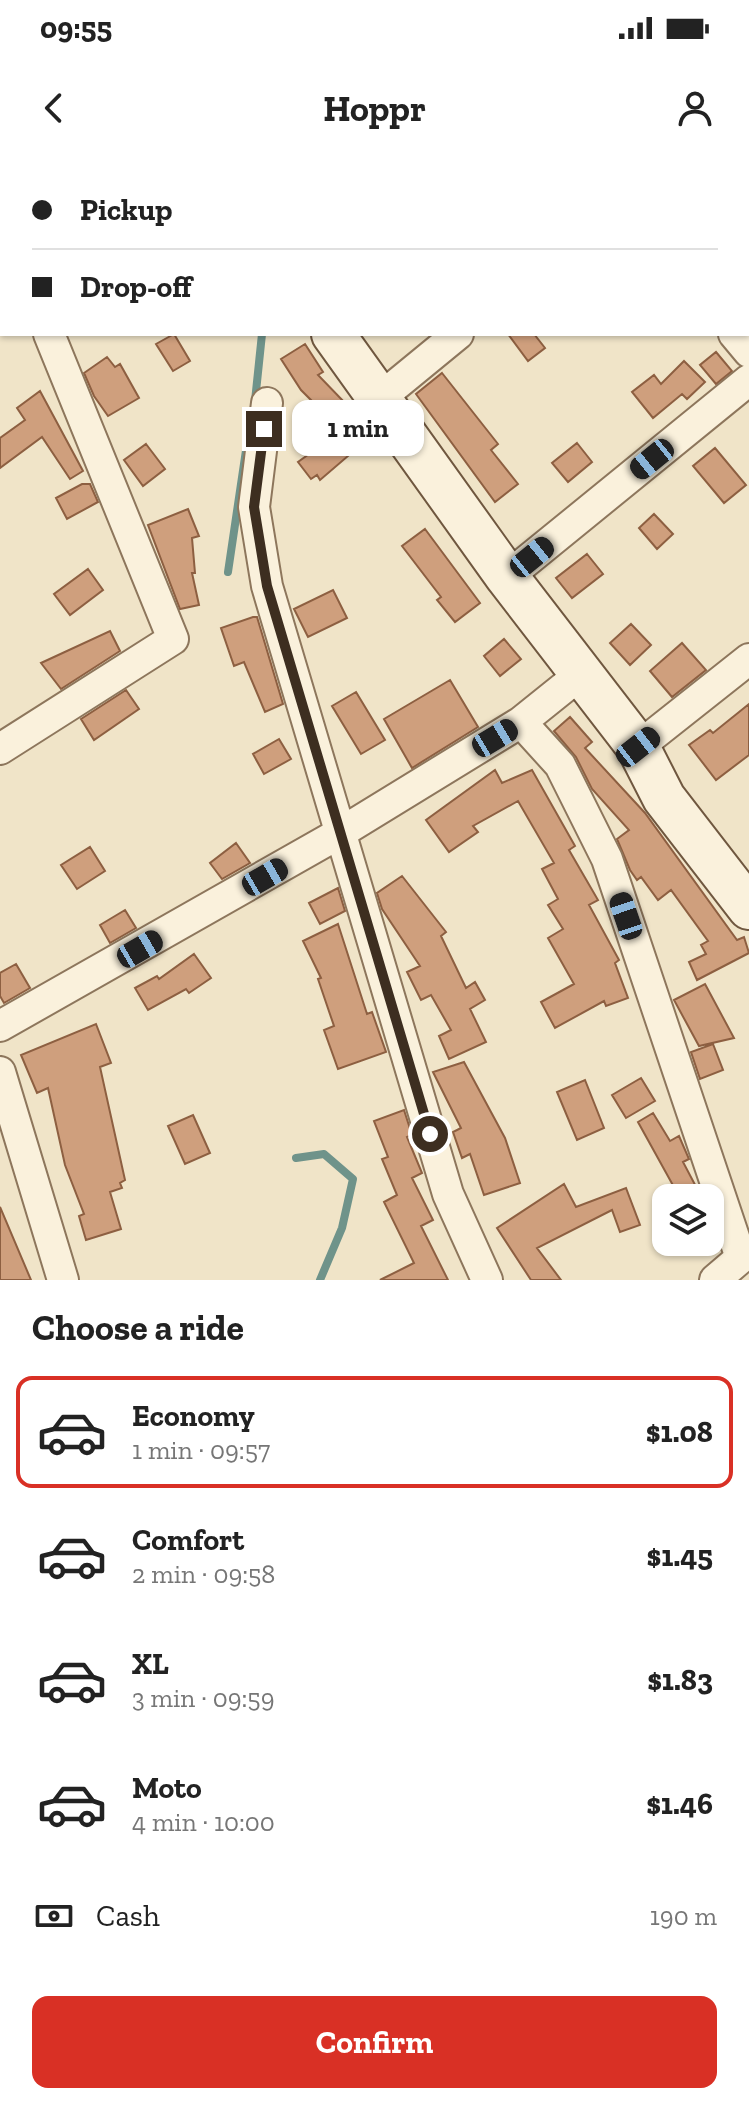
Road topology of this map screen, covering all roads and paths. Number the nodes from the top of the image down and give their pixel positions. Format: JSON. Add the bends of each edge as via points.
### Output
{"nodes":[{"id":1,"x":50,"y":336,"type":"edge"},
{"id":2,"x":334,"y":336,"type":"edge"},
{"id":3,"x":456,"y":336,"type":"edge"},
{"id":4,"x":736,"y":336,"type":"edge"},
{"id":5,"x":749,"y":352,"type":"edge"},
{"id":6,"x":749,"y":380,"type":"edge"},
{"id":7,"x":380,"y":398,"type":"junction"},
{"id":8,"x":267,"y":403,"type":"dead end"},
{"id":9,"x":507,"y":577,"type":"junction"},
{"id":10,"x":749,"y":659,"type":"edge"},
{"id":11,"x":582,"y":673,"type":"junction"},
{"id":12,"x":521,"y":722,"type":"junction"},
{"id":13,"x":638,"y":747,"type":"junction"},
{"id":14,"x":0,"y":749,"type":"edge"},
{"id":15,"x":340,"y":833,"type":"junction"},
{"id":16,"x":749,"y":908,"type":"edge"},
{"id":17,"x":0,"y":1026,"type":"edge"},
{"id":18,"x":0,"y":1072,"type":"edge"},
{"id":19,"x":745,"y":1254,"type":"edge"},
{"id":20,"x":63,"y":1280,"type":"edge"},
{"id":21,"x":487,"y":1280,"type":"edge"},
{"id":22,"x":715,"y":1280,"type":"edge"}],
"edges":[{"from":1,"to":14,"type":"street","via":[[173,639]]},
{"from":2,"to":7,"type":"street"},
{"from":3,"to":7,"type":"street"},
{"from":4,"to":5,"type":"street"},
{"from":6,"to":9,"type":"street"},
{"from":7,"to":9,"type":"street"},
{"from":8,"to":15,"type":"street","via":[[254,507],[267,586]]},
{"from":9,"to":11,"type":"street"},
{"from":10,"to":13,"type":"street"},
{"from":11,"to":12,"type":"street"},
{"from":11,"to":13,"type":"street"},
{"from":12,"to":15,"type":"street"},
{"from":12,"to":19,"type":"street","via":[[560,765],[607,859]]},
{"from":13,"to":16,"type":"street","via":[[664,798]]},
{"from":15,"to":17,"type":"street"},
{"from":15,"to":21,"type":"street","via":[[448,1194]]},
{"from":18,"to":20,"type":"street"},
{"from":19,"to":22,"type":"street"}]}
